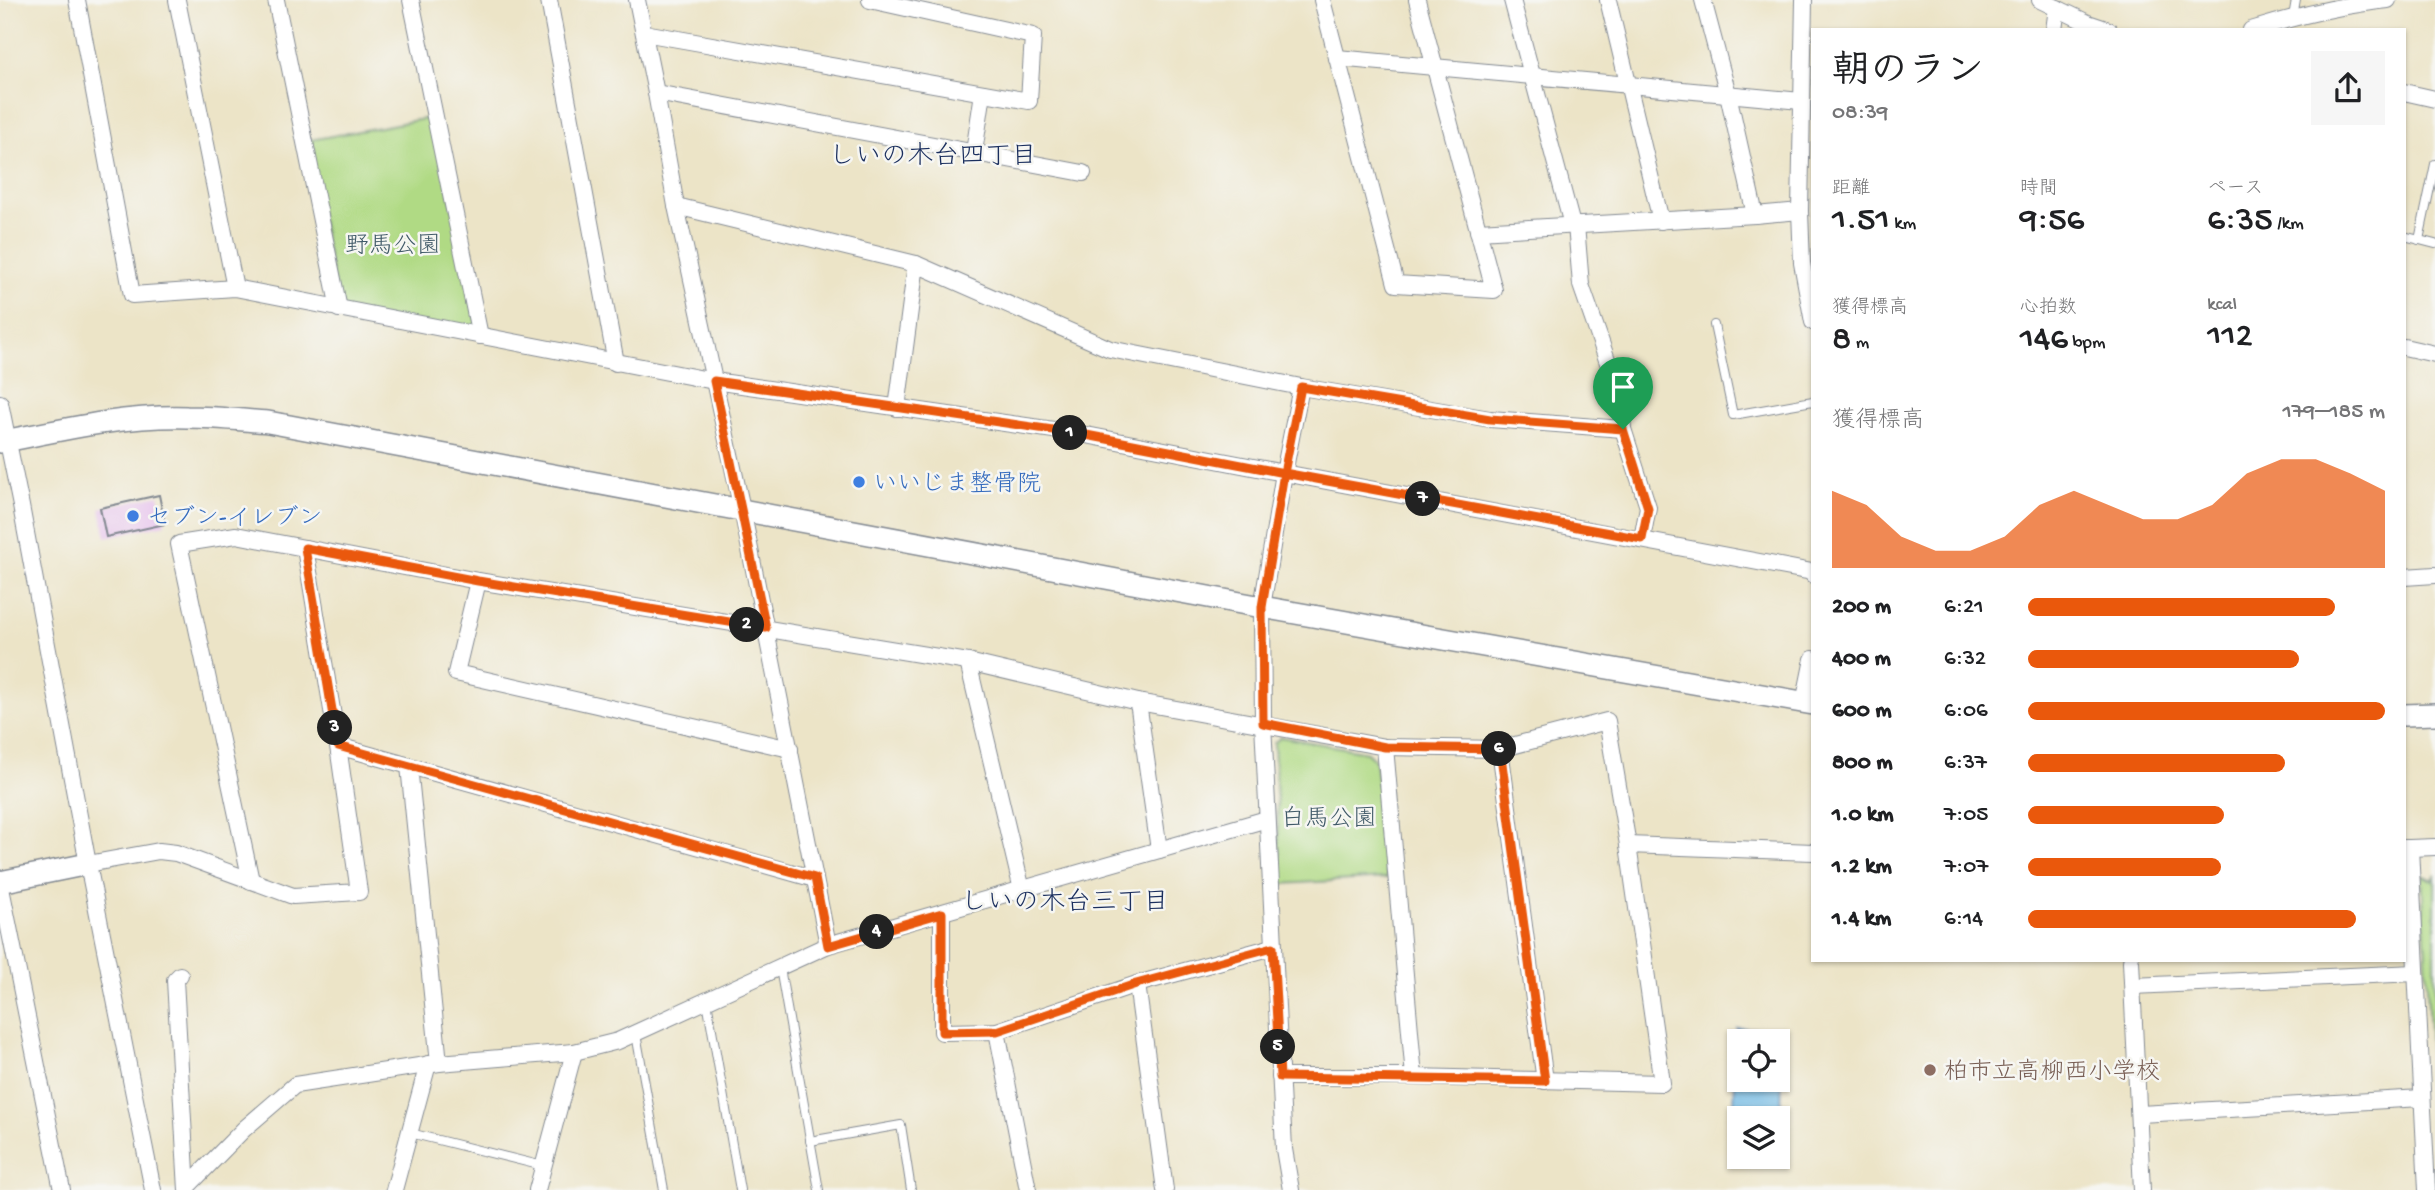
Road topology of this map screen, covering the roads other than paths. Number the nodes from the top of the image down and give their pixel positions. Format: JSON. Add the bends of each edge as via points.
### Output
{"nodes":[{"id":1,"x":77,"y":0,"type":"edge"},
{"id":2,"x":177,"y":0,"type":"edge"},
{"id":3,"x":276,"y":0,"type":"edge"},
{"id":4,"x":411,"y":0,"type":"edge"},
{"id":5,"x":550,"y":0,"type":"edge"},
{"id":6,"x":638,"y":0,"type":"edge"},
{"id":7,"x":870,"y":0,"type":"edge"},
{"id":8,"x":1322,"y":0,"type":"edge"},
{"id":9,"x":1417,"y":0,"type":"edge"},
{"id":10,"x":1512,"y":0,"type":"edge"},
{"id":11,"x":1608,"y":0,"type":"edge"},
{"id":12,"x":1703,"y":0,"type":"edge"},
{"id":13,"x":1804,"y":0,"type":"edge"},
{"id":14,"x":2040,"y":0,"type":"edge"},
{"id":15,"x":2296,"y":0,"type":"edge"},
{"id":16,"x":2388,"y":0,"type":"edge"},
{"id":17,"x":2057,"y":8,"type":"junction"},
{"id":18,"x":2293,"y":17,"type":"junction"},
{"id":19,"x":2054,"y":28,"type":"edge"},
{"id":20,"x":2104,"y":28,"type":"edge"},
{"id":21,"x":2257,"y":28,"type":"edge"},
{"id":22,"x":644,"y":33,"type":"junction"},
{"id":23,"x":1338,"y":58,"type":"junction"},
{"id":24,"x":1434,"y":65,"type":"junction"},
{"id":25,"x":1532,"y":75,"type":"junction"},
{"id":26,"x":1629,"y":84,"type":"junction"},
{"id":27,"x":2406,"y":92,"type":"edge"},
{"id":28,"x":656,"y":93,"type":"junction"},
{"id":29,"x":983,"y":93,"type":"junction"},
{"id":30,"x":1728,"y":94,"type":"junction"},
{"id":31,"x":2435,"y":99,"type":"edge"},
{"id":32,"x":1801,"y":101,"type":"junction"},
{"id":33,"x":974,"y":152,"type":"junction"},
{"id":34,"x":2435,"y":164,"type":"edge"},
{"id":35,"x":1083,"y":173,"type":"dead end"},
{"id":36,"x":676,"y":206,"type":"junction"},
{"id":37,"x":1800,"y":211,"type":"junction"},
{"id":38,"x":1755,"y":215,"type":"junction"},
{"id":39,"x":1661,"y":221,"type":"junction"},
{"id":40,"x":1574,"y":225,"type":"junction"},
{"id":41,"x":1478,"y":231,"type":"junction"},
{"id":42,"x":2406,"y":237,"type":"edge"},
{"id":43,"x":2419,"y":240,"type":"junction"},
{"id":44,"x":2435,"y":244,"type":"edge"},
{"id":45,"x":916,"y":264,"type":"junction"},
{"id":46,"x":235,"y":288,"type":"junction"},
{"id":47,"x":339,"y":309,"type":"junction"},
{"id":48,"x":1811,"y":310,"type":"edge"},
{"id":49,"x":1714,"y":325,"type":"dead end"},
{"id":50,"x":480,"y":336,"type":"junction"},
{"id":51,"x":2406,"y":347,"type":"edge"},
{"id":52,"x":2435,"y":354,"type":"edge"},
{"id":53,"x":615,"y":363,"type":"junction"},
{"id":54,"x":714,"y":381,"type":"junction"},
{"id":55,"x":1301,"y":387,"type":"junction"},
{"id":56,"x":1811,"y":401,"type":"edge"},
{"id":57,"x":0,"y":403,"type":"edge"},
{"id":58,"x":897,"y":408,"type":"junction"},
{"id":59,"x":1623,"y":429,"type":"junction"},
{"id":60,"x":4,"y":441,"type":"edge"},
{"id":61,"x":1284,"y":473,"type":"junction"},
{"id":62,"x":742,"y":509,"type":"junction"},
{"id":63,"x":1642,"y":539,"type":"junction"},
{"id":64,"x":305,"y":548,"type":"junction"},
{"id":65,"x":1811,"y":572,"type":"edge"},
{"id":66,"x":2435,"y":575,"type":"edge"},
{"id":67,"x":2406,"y":577,"type":"edge"},
{"id":68,"x":478,"y":581,"type":"junction"},
{"id":69,"x":1262,"y":607,"type":"junction"},
{"id":70,"x":766,"y":628,"type":"junction"},
{"id":71,"x":968,"y":662,"type":"junction"},
{"id":72,"x":1811,"y":681,"type":"edge"},
{"id":73,"x":1138,"y":702,"type":"junction"},
{"id":74,"x":1809,"y":703,"type":"edge"},
{"id":75,"x":2435,"y":714,"type":"edge"},
{"id":76,"x":2406,"y":715,"type":"edge"},
{"id":77,"x":1263,"y":723,"type":"junction"},
{"id":78,"x":338,"y":746,"type":"junction"},
{"id":79,"x":1385,"y":747,"type":"junction"},
{"id":80,"x":790,"y":749,"type":"junction"},
{"id":81,"x":1500,"y":749,"type":"junction"},
{"id":82,"x":409,"y":766,"type":"junction"},
{"id":83,"x":1267,"y":819,"type":"junction"},
{"id":84,"x":1628,"y":845,"type":"junction"},
{"id":85,"x":2435,"y":847,"type":"edge"},
{"id":86,"x":2407,"y":848,"type":"edge"},
{"id":87,"x":1159,"y":850,"type":"junction"},
{"id":88,"x":1811,"y":852,"type":"edge"},
{"id":89,"x":88,"y":864,"type":"junction"},
{"id":90,"x":815,"y":878,"type":"junction"},
{"id":91,"x":251,"y":881,"type":"junction"},
{"id":92,"x":0,"y":882,"type":"edge"},
{"id":93,"x":1022,"y":890,"type":"junction"},
{"id":94,"x":942,"y":913,"type":"junction"},
{"id":95,"x":828,"y":946,"type":"junction"},
{"id":96,"x":1273,"y":947,"type":"junction"},
{"id":97,"x":2132,"y":962,"type":"edge"},
{"id":98,"x":780,"y":968,"type":"junction"},
{"id":99,"x":2416,"y":973,"type":"junction"},
{"id":100,"x":180,"y":975,"type":"dead end"},
{"id":101,"x":1136,"y":984,"type":"junction"},
{"id":102,"x":2133,"y":986,"type":"junction"},
{"id":103,"x":707,"y":1001,"type":"junction"},
{"id":104,"x":997,"y":1031,"type":"junction"},
{"id":105,"x":636,"y":1034,"type":"junction"},
{"id":106,"x":574,"y":1052,"type":"junction"},
{"id":107,"x":434,"y":1064,"type":"junction"},
{"id":108,"x":1280,"y":1077,"type":"junction"},
{"id":109,"x":1414,"y":1077,"type":"junction"},
{"id":110,"x":1545,"y":1081,"type":"junction"},
{"id":111,"x":2422,"y":1098,"type":"junction"},
{"id":112,"x":2140,"y":1114,"type":"junction"},
{"id":113,"x":410,"y":1133,"type":"junction"},
{"id":114,"x":810,"y":1141,"type":"junction"},
{"id":115,"x":543,"y":1166,"type":"junction"},
{"id":116,"x":187,"y":1189,"type":"edge"},
{"id":117,"x":62,"y":1190,"type":"edge"},
{"id":118,"x":153,"y":1190,"type":"edge"},
{"id":119,"x":394,"y":1190,"type":"edge"},
{"id":120,"x":537,"y":1190,"type":"edge"},
{"id":121,"x":664,"y":1190,"type":"edge"},
{"id":122,"x":740,"y":1190,"type":"edge"},
{"id":123,"x":818,"y":1190,"type":"edge"},
{"id":124,"x":911,"y":1190,"type":"edge"},
{"id":125,"x":1028,"y":1190,"type":"edge"},
{"id":126,"x":1165,"y":1190,"type":"edge"},
{"id":127,"x":1291,"y":1190,"type":"edge"},
{"id":128,"x":2143,"y":1190,"type":"edge"},
{"id":129,"x":2427,"y":1190,"type":"edge"}],
"edges":[{"from":1,"to":46,"type":"street","via":[[132,295]]},
{"from":2,"to":46,"type":"street"},
{"from":3,"to":47,"type":"street"},
{"from":4,"to":50,"type":"street"},
{"from":5,"to":53,"type":"street"},
{"from":6,"to":22,"type":"street"},
{"from":7,"to":29,"type":"street","via":[[1033,36],[1029,101]]},
{"from":8,"to":23,"type":"street"},
{"from":9,"to":24,"type":"street"},
{"from":10,"to":25,"type":"street"},
{"from":11,"to":26,"type":"street"},
{"from":12,"to":30,"type":"street"},
{"from":13,"to":32,"type":"street"},
{"from":14,"to":17,"type":"street"},
{"from":15,"to":18,"type":"lane"},
{"from":16,"to":18,"type":"street"},
{"from":17,"to":19,"type":"street"},
{"from":17,"to":20,"type":"street"},
{"from":18,"to":21,"type":"street"},
{"from":22,"to":28,"type":"street"},
{"from":22,"to":29,"type":"street"},
{"from":23,"to":24,"type":"street"},
{"from":23,"to":41,"type":"street","via":[[1395,284],[1494,290]]},
{"from":24,"to":25,"type":"street"},
{"from":24,"to":41,"type":"street"},
{"from":25,"to":26,"type":"street"},
{"from":25,"to":40,"type":"street"},
{"from":26,"to":30,"type":"street"},
{"from":26,"to":39,"type":"street"},
{"from":27,"to":31,"type":"street"},
{"from":28,"to":33,"type":"street"},
{"from":28,"to":36,"type":"street"},
{"from":29,"to":33,"type":"street"},
{"from":30,"to":32,"type":"street"},
{"from":30,"to":38,"type":"street"},
{"from":32,"to":37,"type":"street"},
{"from":33,"to":35,"type":"street"},
{"from":34,"to":43,"type":"lane"},
{"from":36,"to":45,"type":"street"},
{"from":36,"to":54,"type":"street"},
{"from":37,"to":38,"type":"street"},
{"from":37,"to":48,"type":"street","via":[[1802,263]]},
{"from":38,"to":39,"type":"street"},
{"from":39,"to":40,"type":"street"},
{"from":40,"to":41,"type":"street"},
{"from":40,"to":59,"type":"street","via":[[1581,285],[1621,400]]},
{"from":42,"to":43,"type":"lane"},
{"from":43,"to":44,"type":"lane"},
{"from":45,"to":55,"type":"street","via":[[1110,349]]},
{"from":45,"to":58,"type":"street"},
{"from":46,"to":47,"type":"street"},
{"from":47,"to":50,"type":"street"},
{"from":49,"to":56,"type":"lane","via":[[1734,415]]},
{"from":50,"to":53,"type":"street"},
{"from":51,"to":52,"type":"street"},
{"from":53,"to":54,"type":"street"},
{"from":54,"to":58,"type":"street"},
{"from":54,"to":62,"type":"street"},
{"from":55,"to":59,"type":"street","via":[[1490,419]]},
{"from":55,"to":61,"type":"street"},
{"from":57,"to":60,"type":"street"},
{"from":58,"to":61,"type":"street","via":[[1081,434]]},
{"from":59,"to":63,"type":"street","via":[[1648,508]]},
{"from":60,"to":62,"type":"street","via":[[156,418],[268,422]]},
{"from":60,"to":89,"type":"street"},
{"from":61,"to":63,"type":"street"},
{"from":61,"to":69,"type":"street"},
{"from":62,"to":69,"type":"street"},
{"from":62,"to":70,"type":"street"},
{"from":63,"to":65,"type":"street"},
{"from":64,"to":68,"type":"street"},
{"from":64,"to":78,"type":"street"},
{"from":64,"to":91,"type":"street","via":[[236,536],[179,544]]},
{"from":66,"to":67,"type":"street"},
{"from":68,"to":70,"type":"street"},
{"from":68,"to":80,"type":"street","via":[[456,673]]},
{"from":69,"to":74,"type":"street"},
{"from":69,"to":77,"type":"street"},
{"from":70,"to":71,"type":"street"},
{"from":70,"to":80,"type":"street"},
{"from":71,"to":73,"type":"street"},
{"from":71,"to":93,"type":"street"},
{"from":72,"to":74,"type":"street"},
{"from":73,"to":77,"type":"street"},
{"from":73,"to":87,"type":"street"},
{"from":75,"to":76,"type":"street"},
{"from":77,"to":79,"type":"street"},
{"from":77,"to":83,"type":"street"},
{"from":78,"to":82,"type":"street"},
{"from":78,"to":91,"type":"street","via":[[359,892],[293,897]]},
{"from":79,"to":81,"type":"street"},
{"from":79,"to":109,"type":"street"},
{"from":80,"to":90,"type":"street"},
{"from":81,"to":84,"type":"street","via":[[1606,721]]},
{"from":81,"to":110,"type":"street"},
{"from":82,"to":90,"type":"street"},
{"from":82,"to":107,"type":"street"},
{"from":83,"to":87,"type":"street"},
{"from":83,"to":96,"type":"street"},
{"from":84,"to":88,"type":"street"},
{"from":84,"to":110,"type":"street","via":[[1662,1083]]},
{"from":85,"to":86,"type":"street"},
{"from":86,"to":99,"type":"street"},
{"from":87,"to":93,"type":"street"},
{"from":89,"to":91,"type":"street","via":[[159,851]]},
{"from":89,"to":92,"type":"street"},
{"from":89,"to":118,"type":"street"},
{"from":90,"to":95,"type":"street"},
{"from":92,"to":117,"type":"street"},
{"from":93,"to":94,"type":"street"},
{"from":94,"to":95,"type":"street"},
{"from":94,"to":104,"type":"street","via":[[942,1032]]},
{"from":95,"to":98,"type":"street"},
{"from":96,"to":101,"type":"street"},
{"from":96,"to":108,"type":"street"},
{"from":97,"to":102,"type":"street"},
{"from":98,"to":103,"type":"street"},
{"from":98,"to":114,"type":"lane"},
{"from":99,"to":102,"type":"street"},
{"from":99,"to":111,"type":"street"},
{"from":100,"to":116,"type":"street","via":[[175,980]]},
{"from":101,"to":104,"type":"street"},
{"from":101,"to":126,"type":"street"},
{"from":102,"to":112,"type":"street"},
{"from":103,"to":105,"type":"street"},
{"from":103,"to":122,"type":"lane"},
{"from":104,"to":125,"type":"street"},
{"from":105,"to":106,"type":"street"},
{"from":105,"to":121,"type":"lane"},
{"from":106,"to":107,"type":"street"},
{"from":106,"to":115,"type":"street"},
{"from":107,"to":113,"type":"street"},
{"from":107,"to":116,"type":"street","via":[[295,1085],[244,1129]]},
{"from":108,"to":109,"type":"street"},
{"from":108,"to":127,"type":"street"},
{"from":109,"to":110,"type":"street"},
{"from":111,"to":112,"type":"street"},
{"from":111,"to":129,"type":"street"},
{"from":112,"to":128,"type":"street"},
{"from":113,"to":115,"type":"lane"},
{"from":113,"to":119,"type":"street"},
{"from":114,"to":123,"type":"lane"},
{"from":114,"to":124,"type":"lane","via":[[901,1125]]},
{"from":115,"to":120,"type":"street"}]}
